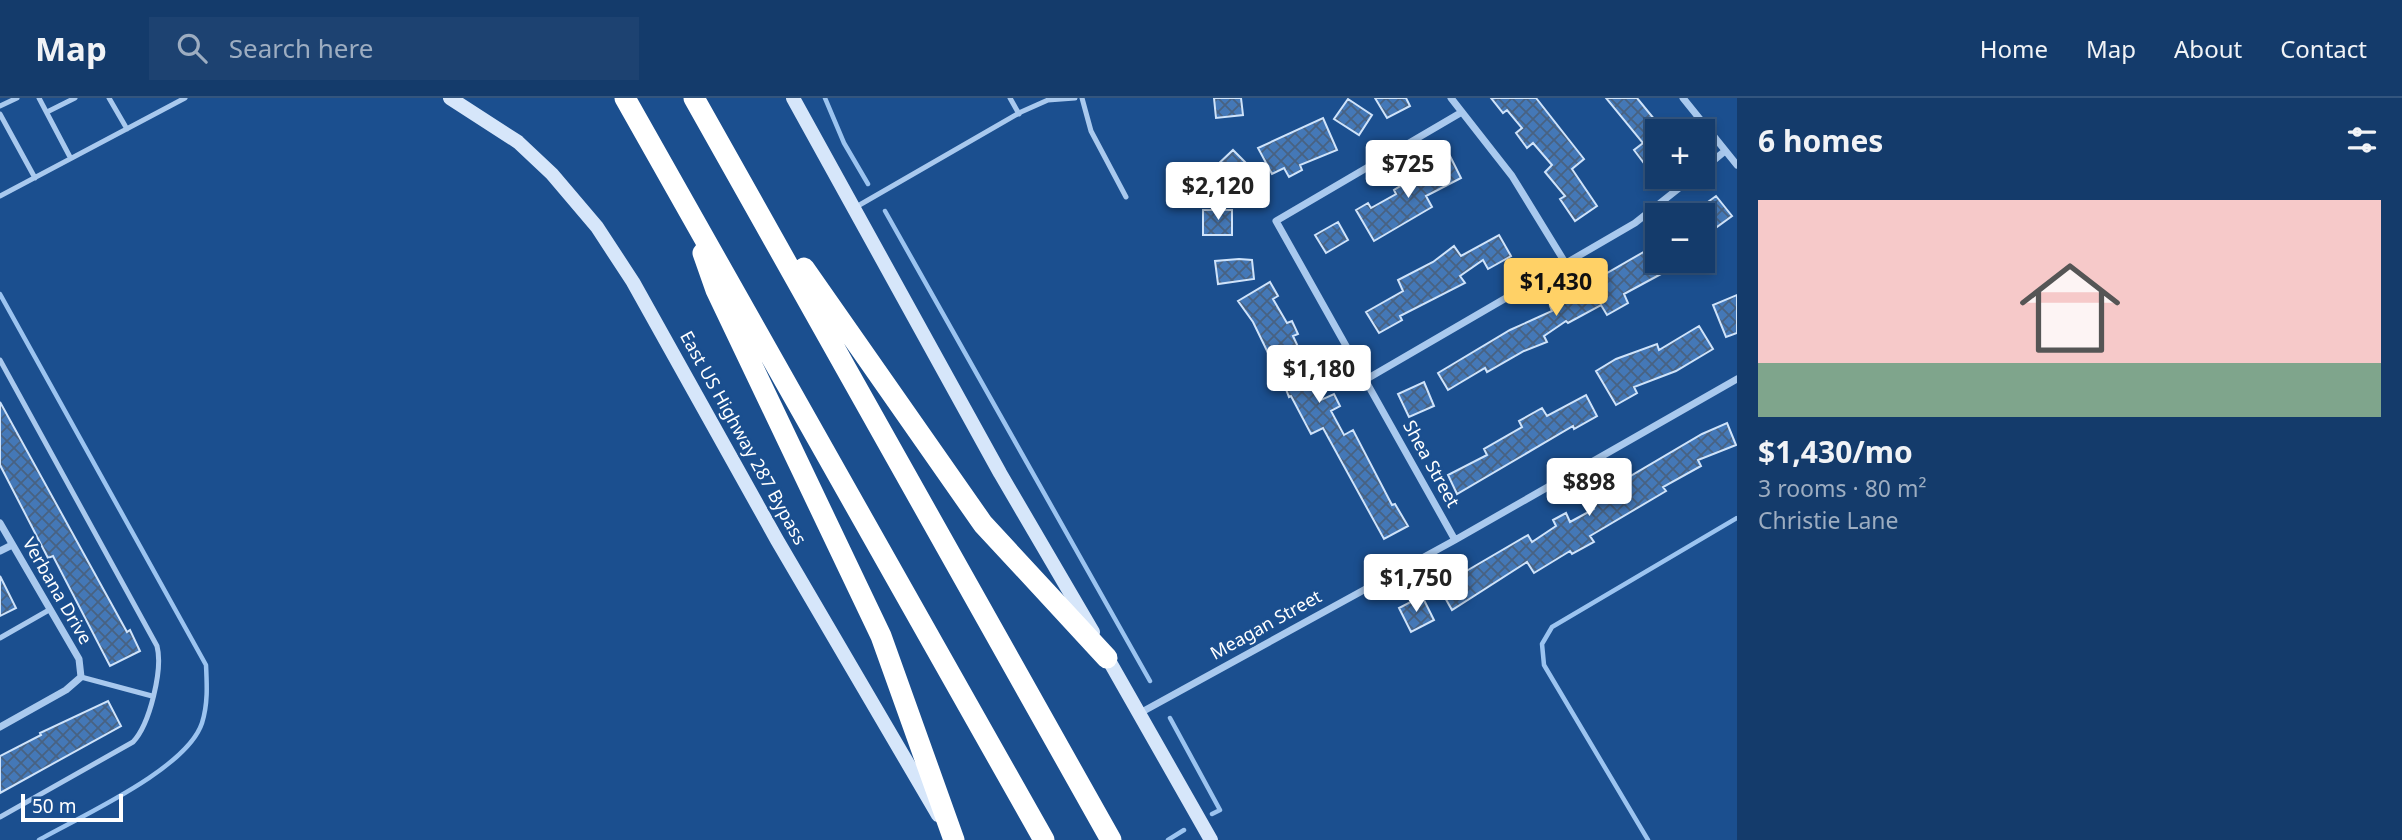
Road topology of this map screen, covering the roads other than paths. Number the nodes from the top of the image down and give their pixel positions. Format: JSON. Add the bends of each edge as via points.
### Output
{"nodes":[{"id":1,"x":17,"y":98,"type":"edge"},
{"id":2,"x":39,"y":98,"type":"edge"},
{"id":3,"x":75,"y":98,"type":"edge"},
{"id":4,"x":109,"y":98,"type":"edge"},
{"id":5,"x":185,"y":98,"type":"edge"},
{"id":6,"x":450,"y":98,"type":"edge"},
{"id":7,"x":625,"y":98,"type":"edge"},
{"id":8,"x":694,"y":98,"type":"edge"},
{"id":9,"x":705,"y":98,"type":"edge"},
{"id":10,"x":793,"y":98,"type":"edge"},
{"id":11,"x":1010,"y":98,"type":"edge"},
{"id":12,"x":1075,"y":98,"type":"edge"},
{"id":13,"x":1082,"y":98,"type":"edge"},
{"id":14,"x":1451,"y":98,"type":"edge"},
{"id":15,"x":1684,"y":98,"type":"edge"},
{"id":16,"x":0,"y":106,"type":"edge"},
{"id":17,"x":47,"y":112,"type":"junction"},
{"id":18,"x":1462,"y":112,"type":"junction"},
{"id":19,"x":0,"y":114,"type":"edge"},
{"id":20,"x":1019,"y":114,"type":"junction"},
{"id":21,"x":127,"y":129,"type":"junction"},
{"id":22,"x":1725,"y":151,"type":"junction"},
{"id":23,"x":70,"y":157,"type":"junction"},
{"id":24,"x":1715,"y":159,"type":"edge"},
{"id":25,"x":1737,"y":165,"type":"edge"},
{"id":26,"x":35,"y":178,"type":"junction"},
{"id":27,"x":1678,"y":189,"type":"edge"},
{"id":28,"x":0,"y":196,"type":"edge"},
{"id":29,"x":1126,"y":197,"type":"dead end"},
{"id":30,"x":853,"y":209,"type":"junction"},
{"id":31,"x":700,"y":230,"type":"junction"},
{"id":32,"x":1566,"y":264,"type":"junction"},
{"id":33,"x":0,"y":360,"type":"edge"},
{"id":34,"x":1737,"y":379,"type":"edge"},
{"id":35,"x":1365,"y":380,"type":"junction"},
{"id":36,"x":0,"y":523,"type":"edge"},
{"id":37,"x":1455,"y":540,"type":"junction"},
{"id":38,"x":12,"y":545,"type":"junction"},
{"id":39,"x":0,"y":551,"type":"edge"},
{"id":40,"x":49,"y":610,"type":"junction"},
{"id":41,"x":0,"y":638,"type":"edge"},
{"id":42,"x":1107,"y":658,"type":"junction"},
{"id":43,"x":81,"y":677,"type":"junction"},
{"id":44,"x":152,"y":696,"type":"junction"},
{"id":45,"x":1140,"y":713,"type":"junction"},
{"id":46,"x":0,"y":727,"type":"edge"},
{"id":47,"x":0,"y":817,"type":"edge"},
{"id":48,"x":953,"y":840,"type":"edge"},
{"id":49,"x":1044,"y":840,"type":"edge"},
{"id":50,"x":1111,"y":840,"type":"edge"},
{"id":51,"x":1212,"y":840,"type":"edge"}],
"edges":[{"from":1,"to":16,"type":"lane"},
{"from":2,"to":17,"type":"lane"},
{"from":3,"to":17,"type":"lane"},
{"from":4,"to":21,"type":"lane"},
{"from":5,"to":21,"type":"lane"},
{"from":6,"to":48,"type":"main road","name":"East US Highway 287 Bypass","via":[[518,142],[597,227],[633,282]]},
{"from":7,"to":31,"type":"highway"},
{"from":8,"to":50,"type":"highway"},
{"from":9,"to":42,"type":"highway","via":[[809,276],[975,513]]},
{"from":10,"to":30,"type":"main road"},
{"from":11,"to":20,"type":"lane"},
{"from":12,"to":20,"type":"lane","via":[[1048,100]]},
{"from":13,"to":29,"type":"lane","via":[[1087,123]]},
{"from":14,"to":18,"type":"street"},
{"from":15,"to":22,"type":"street"},
{"from":17,"to":23,"type":"lane"},
{"from":18,"to":32,"type":"street","via":[[1512,176]]},
{"from":18,"to":35,"type":"street","name":"Shea Street","via":[[1276,221]]},
{"from":19,"to":26,"type":"lane"},
{"from":20,"to":30,"type":"lane"},
{"from":21,"to":23,"type":"lane"},
{"from":22,"to":24,"type":"street"},
{"from":22,"to":25,"type":"street"},
{"from":23,"to":26,"type":"lane"},
{"from":26,"to":28,"type":"lane"},
{"from":27,"to":32,"type":"street","via":[[1635,223]]},
{"from":30,"to":42,"type":"main road"},
{"from":31,"to":48,"type":"highway","via":[[705,263],[716,290],[881,636]]},
{"from":31,"to":49,"type":"highway"},
{"from":32,"to":35,"type":"street"},
{"from":33,"to":44,"type":"lane","via":[[157,646],[160,662]]},
{"from":34,"to":37,"type":"street","name":"Meagan Street"},
{"from":35,"to":37,"type":"street","name":"Shea Street"},
{"from":36,"to":38,"type":"street","name":"Verbana Drive"},
{"from":37,"to":45,"type":"street","name":"Meagan Street"},
{"from":38,"to":39,"type":"street"},
{"from":38,"to":40,"type":"street","name":"Verbana Drive"},
{"from":40,"to":41,"type":"lane"},
{"from":40,"to":43,"type":"street","name":"Verbana Drive","via":[[79,659]]},
{"from":42,"to":45,"type":"main road"},
{"from":43,"to":44,"type":"lane"},
{"from":43,"to":46,"type":"street"},
{"from":44,"to":47,"type":"lane","via":[[141,733],[133,742]]},
{"from":45,"to":51,"type":"main road"}]}
